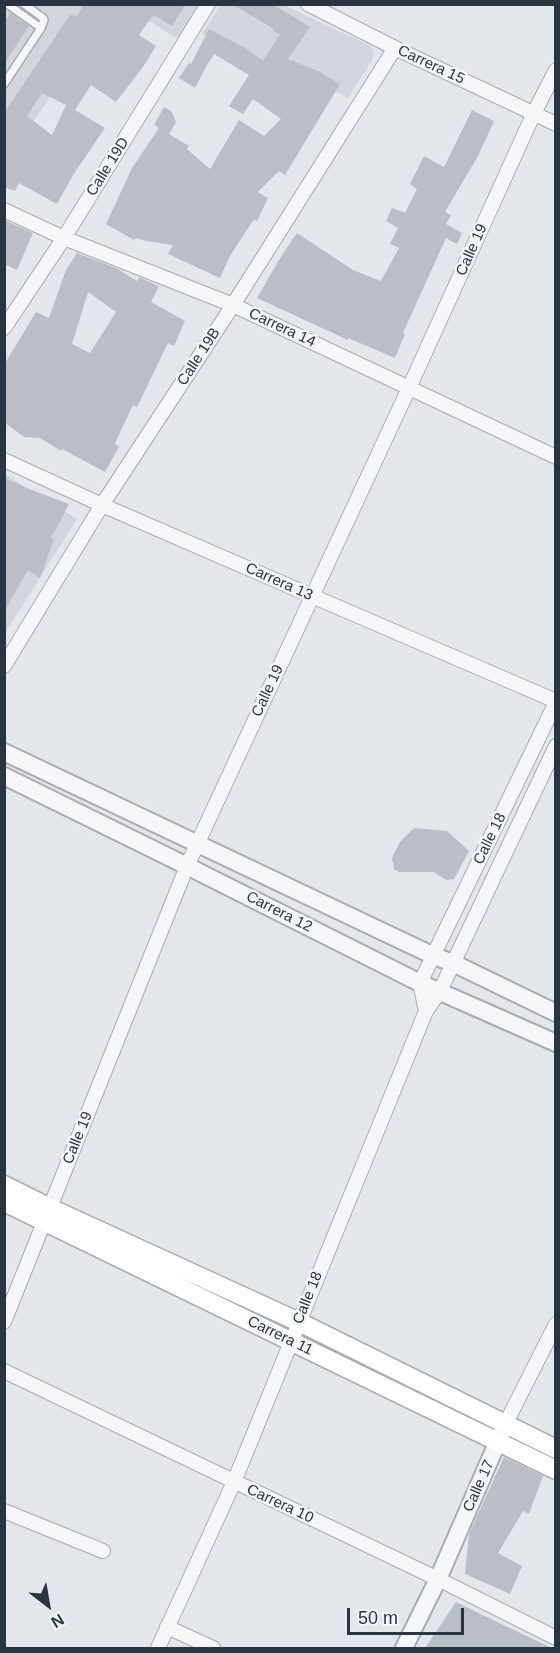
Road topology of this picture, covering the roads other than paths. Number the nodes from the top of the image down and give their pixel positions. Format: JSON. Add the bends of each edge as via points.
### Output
{"nodes":[{"id":1,"x":7,"y":4,"type":"edge"},
{"id":2,"x":24,"y":4,"type":"edge"},
{"id":3,"x":208,"y":4,"type":"edge"},
{"id":4,"x":308,"y":4,"type":"edge"},
{"id":5,"x":41,"y":28,"type":"junction"},
{"id":6,"x":394,"y":48,"type":"junction"},
{"id":7,"x":555,"y":70,"type":"edge"},
{"id":8,"x":4,"y":84,"type":"edge"},
{"id":9,"x":534,"y":113,"type":"junction"},
{"id":10,"x":555,"y":124,"type":"edge"},
{"id":11,"x":4,"y":210,"type":"edge"},
{"id":12,"x":64,"y":238,"type":"junction"},
{"id":13,"x":233,"y":305,"type":"junction"},
{"id":14,"x":4,"y":328,"type":"edge"},
{"id":15,"x":409,"y":388,"type":"junction"},
{"id":16,"x":555,"y":457,"type":"edge"},
{"id":17,"x":4,"y":460,"type":"edge"},
{"id":18,"x":102,"y":505,"type":"junction"},
{"id":19,"x":312,"y":596,"type":"junction"},
{"id":20,"x":4,"y":666,"type":"edge"},
{"id":21,"x":555,"y":701,"type":"edge"},
{"id":22,"x":555,"y":746,"type":"edge"},
{"id":23,"x":4,"y":752,"type":"edge"},
{"id":24,"x":4,"y":776,"type":"edge"},
{"id":25,"x":197,"y":844,"type":"junction"},
{"id":26,"x":187,"y":866,"type":"junction"},
{"id":27,"x":434,"y":956,"type":"junction"},
{"id":28,"x":453,"y":963,"type":"junction"},
{"id":29,"x":420,"y":984,"type":"junction"},
{"id":30,"x":440,"y":991,"type":"junction"},
{"id":31,"x":426,"y":1011,"type":"junction"},
{"id":32,"x":555,"y":1013,"type":"edge"},
{"id":33,"x":555,"y":1043,"type":"edge"},
{"id":34,"x":4,"y":1185,"type":"edge"},
{"id":35,"x":4,"y":1202,"type":"edge"},
{"id":36,"x":47,"y":1215,"type":"junction"},
{"id":37,"x":4,"y":1322,"type":"edge"},
{"id":38,"x":299,"y":1322,"type":"junction"},
{"id":39,"x":555,"y":1324,"type":"edge"},
{"id":40,"x":291,"y":1340,"type":"junction"},
{"id":41,"x":4,"y":1371,"type":"edge"},
{"id":42,"x":505,"y":1425,"type":"junction"},
{"id":43,"x":498,"y":1443,"type":"junction"},
{"id":44,"x":555,"y":1449,"type":"edge"},
{"id":45,"x":555,"y":1470,"type":"edge"},
{"id":46,"x":234,"y":1482,"type":"junction"},
{"id":47,"x":4,"y":1511,"type":"edge"},
{"id":48,"x":104,"y":1551,"type":"dead end"},
{"id":49,"x":438,"y":1579,"type":"junction"},
{"id":50,"x":167,"y":1628,"type":"junction"},
{"id":51,"x":555,"y":1638,"type":"edge"},
{"id":52,"x":158,"y":1648,"type":"edge"},
{"id":53,"x":213,"y":1648,"type":"edge"},
{"id":54,"x":404,"y":1648,"type":"edge"}],
"edges":[{"from":1,"to":5,"type":"lane"},
{"from":2,"to":5,"type":"lane","via":[[44,18]]},
{"from":3,"to":12,"type":"street","name":"Calle 19D"},
{"from":4,"to":6,"type":"street","name":"Carrera 15"},
{"from":5,"to":8,"type":"lane"},
{"from":6,"to":9,"type":"street","name":"Carrera 15"},
{"from":6,"to":13,"type":"street","name":"Calle 19B"},
{"from":7,"to":9,"type":"street","name":"Calle 19"},
{"from":9,"to":10,"type":"street","name":"Carrera 15"},
{"from":9,"to":15,"type":"street","name":"Calle 19"},
{"from":11,"to":12,"type":"street","name":"Carrera 14"},
{"from":12,"to":13,"type":"street","name":"Carrera 14"},
{"from":12,"to":14,"type":"street","name":"Calle 19D"},
{"from":13,"to":15,"type":"street","name":"Carrera 14"},
{"from":13,"to":18,"type":"street","name":"Calle 19B"},
{"from":15,"to":16,"type":"street","name":"Carrera 14"},
{"from":15,"to":19,"type":"street","name":"Calle 19"},
{"from":17,"to":18,"type":"street","name":"Carrera 13"},
{"from":18,"to":19,"type":"street","name":"Carrera 13"},
{"from":18,"to":20,"type":"street","name":"Calle 19B"},
{"from":19,"to":21,"type":"street","name":"Carrera 13"},
{"from":19,"to":25,"type":"street","name":"Calle 19"},
{"from":21,"to":27,"type":"street","name":"Calle 18"},
{"from":22,"to":28,"type":"street","name":"Calle 18"},
{"from":23,"to":25,"type":"street","name":"Carrera 12"},
{"from":24,"to":26,"type":"street","name":"Carrera 12"},
{"from":25,"to":26,"type":"street","name":"Calle 19"},
{"from":25,"to":27,"type":"street","name":"Carrera 12"},
{"from":26,"to":29,"type":"street","name":"Carrera 12"},
{"from":26,"to":36,"type":"street","name":"Calle 19"},
{"from":27,"to":28,"type":"street","name":"Carrera 12"},
{"from":27,"to":29,"type":"street","name":"Calle 18"},
{"from":28,"to":30,"type":"street","name":"Calle 18"},
{"from":28,"to":32,"type":"street","name":"Carrera 12"},
{"from":29,"to":30,"type":"street","name":"Carrera 12"},
{"from":29,"to":31,"type":"street"},
{"from":30,"to":31,"type":"street","name":"Calle 18"},
{"from":30,"to":33,"type":"street","name":"Carrera 12"},
{"from":31,"to":38,"type":"street","name":"Calle 18"},
{"from":34,"to":36,"type":"main road","name":"Carrera 11"},
{"from":35,"to":36,"type":"main road","name":"Carrera 11"},
{"from":36,"to":37,"type":"street","name":"Calle 19"},
{"from":36,"to":38,"type":"main road","name":"Carrera 11"},
{"from":36,"to":40,"type":"main road","name":"Carrera 11"},
{"from":38,"to":40,"type":"street","name":"Calle 18"},
{"from":38,"to":42,"type":"main road","name":"Carrera 11"},
{"from":39,"to":42,"type":"street","name":"Calle 17"},
{"from":40,"to":43,"type":"main road","name":"Carrera 11"},
{"from":40,"to":46,"type":"street","name":"Calle 18"},
{"from":41,"to":46,"type":"street","name":"Carrera 10"},
{"from":42,"to":43,"type":"street","name":"Calle 17"},
{"from":42,"to":44,"type":"main road","name":"Carrera 11"},
{"from":43,"to":45,"type":"main road","name":"Carrera 11"},
{"from":43,"to":49,"type":"street","name":"Calle 17"},
{"from":46,"to":49,"type":"street","name":"Carrera 10"},
{"from":46,"to":50,"type":"street","name":"Calle 18"},
{"from":47,"to":48,"type":"street"},
{"from":49,"to":51,"type":"street","name":"Carrera 10"},
{"from":49,"to":54,"type":"street","name":"Calle 17"},
{"from":50,"to":52,"type":"street","name":"Calle 18"},
{"from":50,"to":53,"type":"street"}]}
